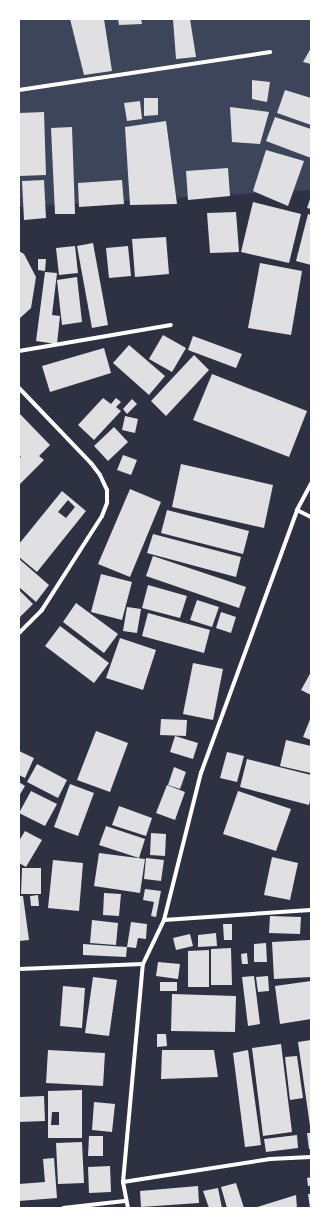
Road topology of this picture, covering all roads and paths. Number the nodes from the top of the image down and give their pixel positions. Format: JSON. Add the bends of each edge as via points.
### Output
{"nodes":[{"id":1,"x":270,"y":52,"type":"dead end"},
{"id":2,"x":19,"y":90,"type":"edge"},
{"id":3,"x":171,"y":326,"type":"dead end"},
{"id":4,"x":19,"y":351,"type":"edge"},
{"id":5,"x":19,"y":388,"type":"edge"},
{"id":6,"x":311,"y":484,"type":"edge"},
{"id":7,"x":297,"y":510,"type":"junction"},
{"id":8,"x":311,"y":517,"type":"edge"},
{"id":9,"x":19,"y":633,"type":"edge"},
{"id":10,"x":311,"y":910,"type":"edge"},
{"id":11,"x":164,"y":920,"type":"junction"},
{"id":12,"x":143,"y":964,"type":"junction"},
{"id":13,"x":19,"y":969,"type":"edge"},
{"id":14,"x":311,"y":1157,"type":"edge"},
{"id":15,"x":123,"y":1182,"type":"junction"},
{"id":16,"x":125,"y":1201,"type":"junction"},
{"id":17,"x":63,"y":1208,"type":"edge"},
{"id":18,"x":128,"y":1208,"type":"edge"}],
"edges":[{"from":1,"to":2,"type":"street"},
{"from":3,"to":4,"type":"street"},
{"from":5,"to":9,"type":"street","via":[[91,463],[107,490],[107,503],[102,516],[42,610]]},
{"from":6,"to":7,"type":"street"},
{"from":7,"to":8,"type":"street"},
{"from":7,"to":11,"type":"street","via":[[201,773]]},
{"from":10,"to":11,"type":"street"},
{"from":11,"to":12,"type":"street"},
{"from":12,"to":13,"type":"street"},
{"from":12,"to":15,"type":"street"},
{"from":14,"to":15,"type":"street","via":[[270,1159]]},
{"from":15,"to":16,"type":"street"},
{"from":16,"to":17,"type":"street"},
{"from":16,"to":18,"type":"street"}]}
